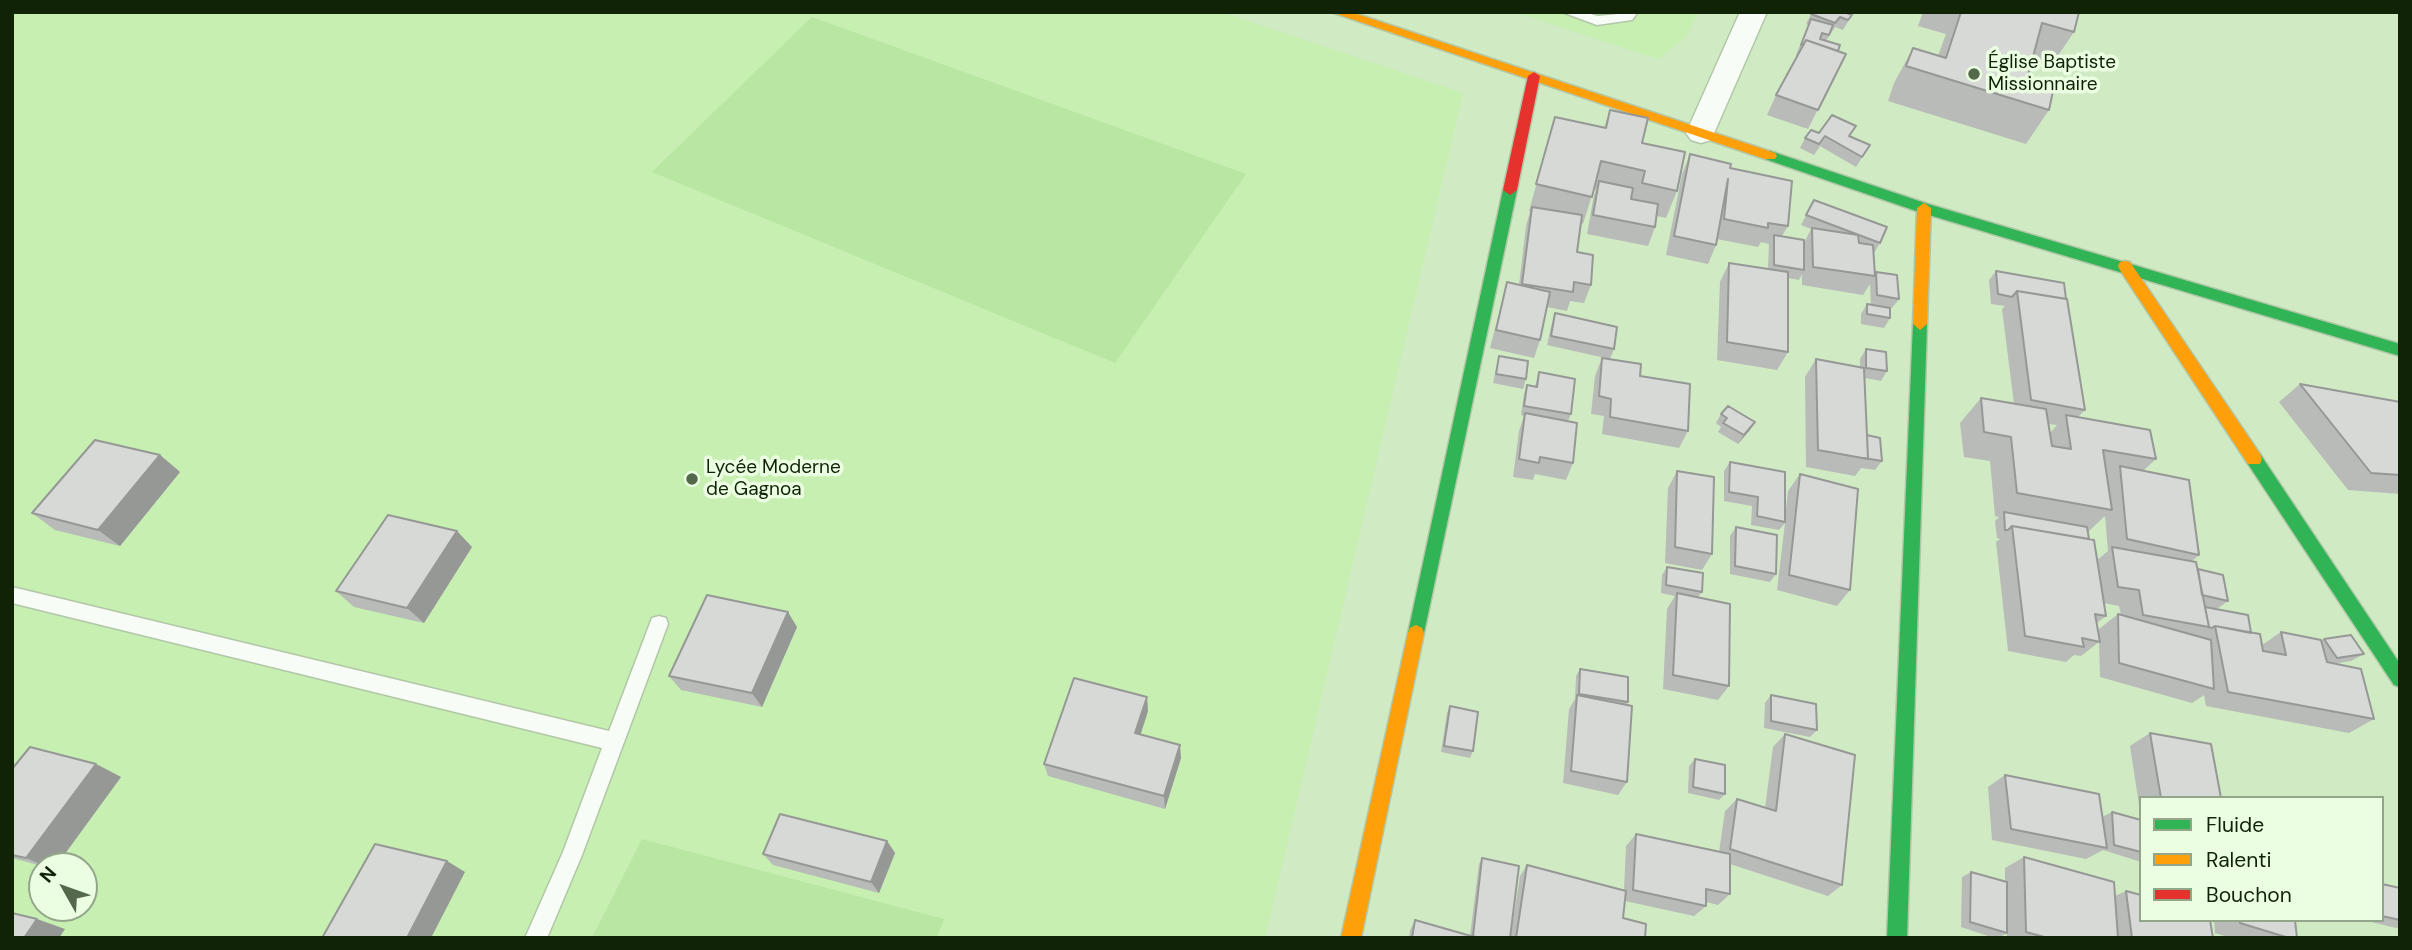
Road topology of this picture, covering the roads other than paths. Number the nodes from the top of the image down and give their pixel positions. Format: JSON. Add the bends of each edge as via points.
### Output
{"nodes":[{"id":1,"x":1337,"y":12,"type":"edge"},
{"id":2,"x":1569,"y":12,"type":"edge"},
{"id":3,"x":1631,"y":12,"type":"edge"},
{"id":4,"x":1754,"y":12,"type":"edge"},
{"id":5,"x":1534,"y":76,"type":"junction"},
{"id":6,"x":1701,"y":133,"type":"junction"},
{"id":7,"x":1924,"y":208,"type":"junction"},
{"id":8,"x":2124,"y":266,"type":"junction"},
{"id":9,"x":2400,"y":350,"type":"edge"},
{"id":10,"x":12,"y":595,"type":"edge"},
{"id":11,"x":659,"y":624,"type":"dead end"},
{"id":12,"x":2400,"y":679,"type":"edge"},
{"id":13,"x":614,"y":742,"type":"junction"},
{"id":14,"x":536,"y":938,"type":"edge"},
{"id":15,"x":1351,"y":938,"type":"edge"},
{"id":16,"x":1897,"y":938,"type":"edge"}],
"edges":[{"from":1,"to":5,"type":"street"},
{"from":2,"to":3,"type":"lane","via":[[1597,21],[1628,17]]},
{"from":4,"to":6,"type":"street"},
{"from":5,"to":6,"type":"street"},
{"from":5,"to":15,"type":"street"},
{"from":6,"to":7,"type":"street"},
{"from":7,"to":8,"type":"street"},
{"from":7,"to":16,"type":"street"},
{"from":8,"to":9,"type":"street"},
{"from":8,"to":12,"type":"street"},
{"from":10,"to":13,"type":"lane"},
{"from":11,"to":13,"type":"lane"},
{"from":13,"to":14,"type":"lane"}]}
